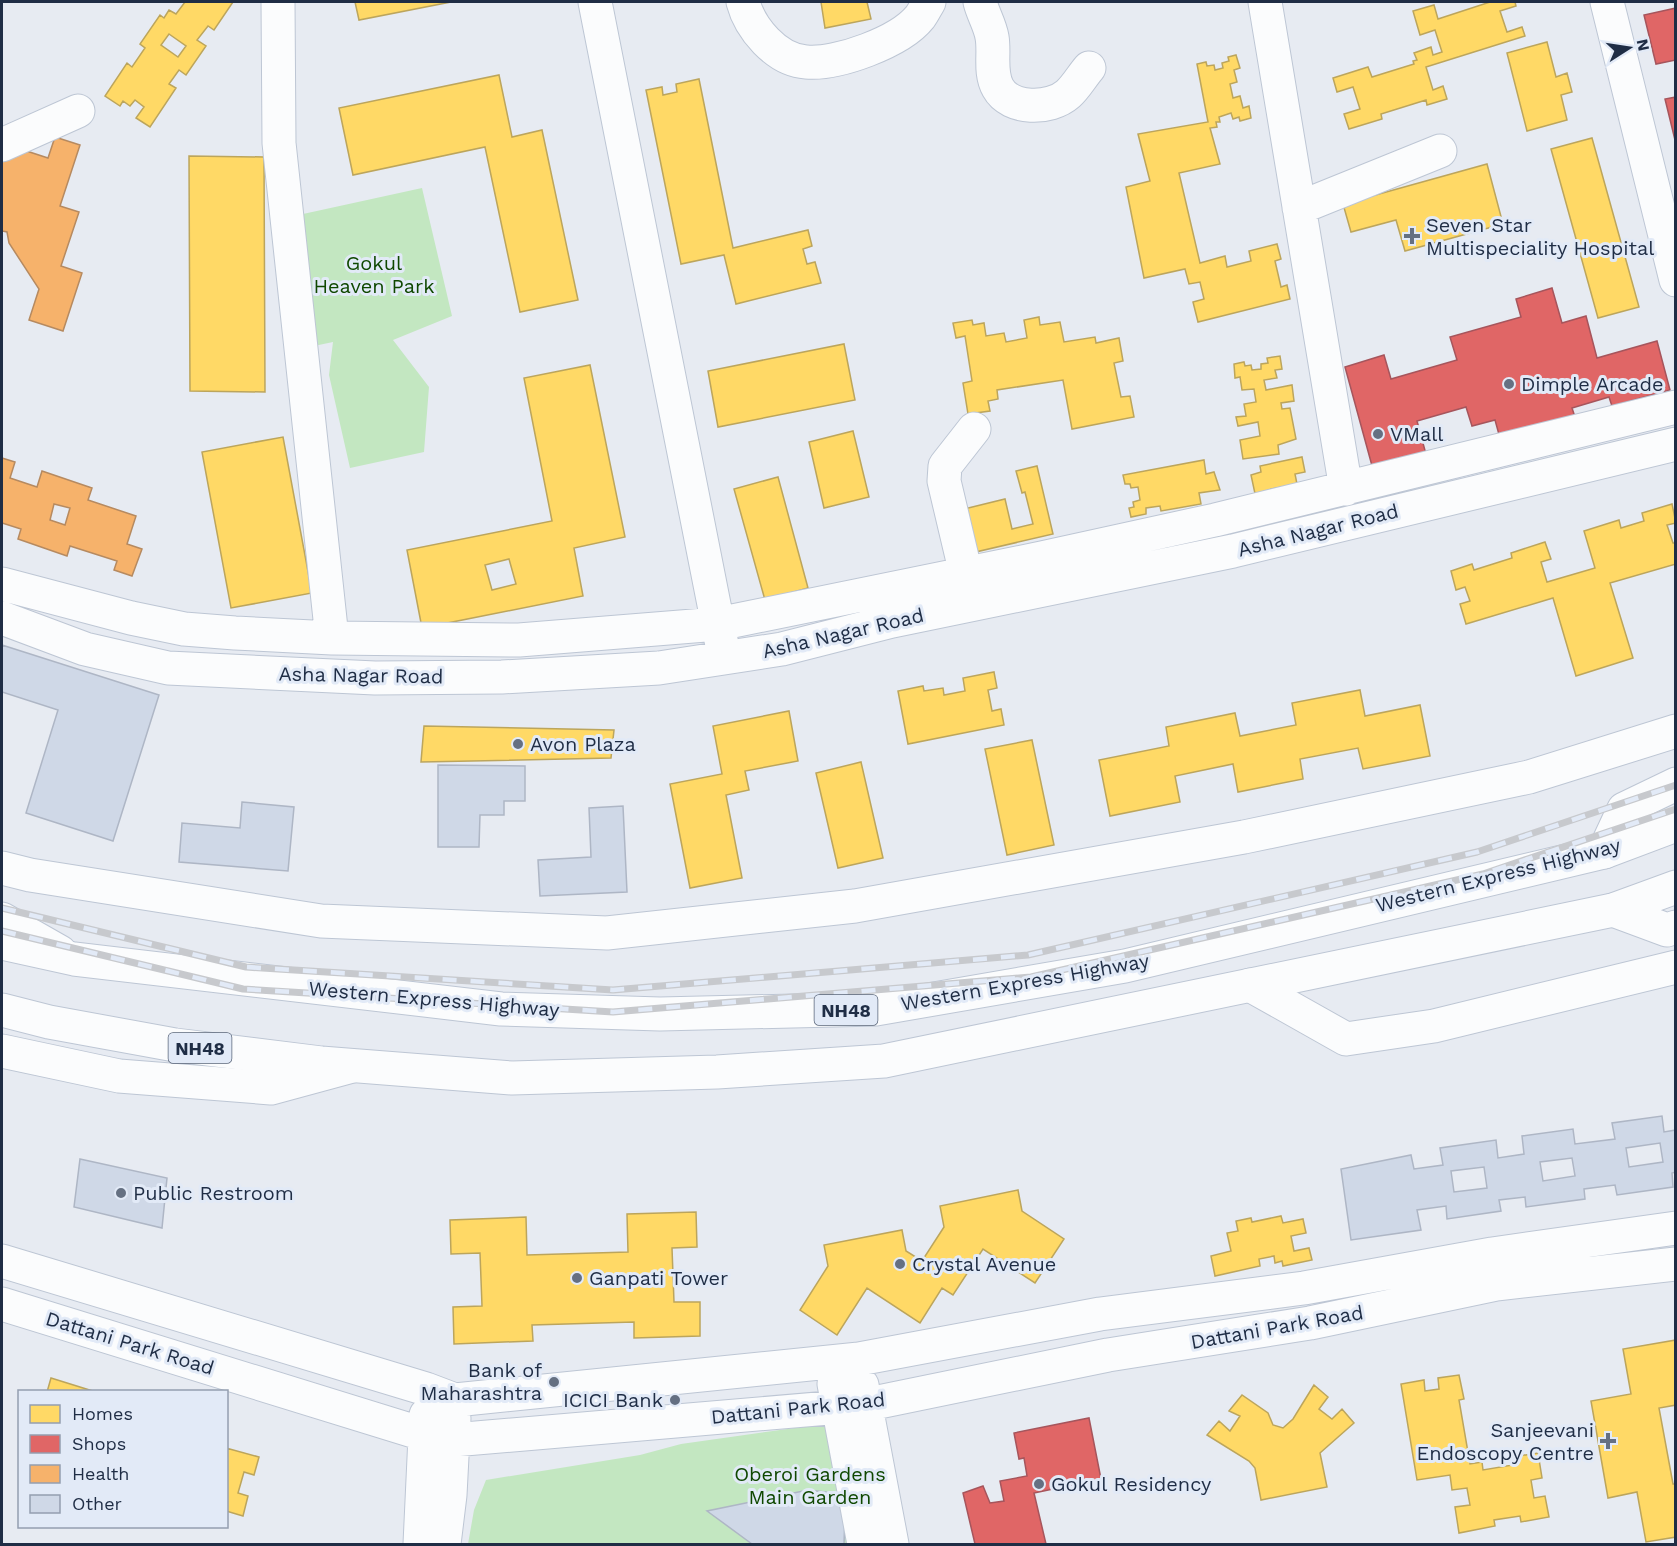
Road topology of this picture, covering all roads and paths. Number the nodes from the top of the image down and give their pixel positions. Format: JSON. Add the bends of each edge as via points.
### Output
{"nodes":[{"id":1,"x":278,"y":2,"type":"edge"},
{"id":2,"x":595,"y":2,"type":"edge"},
{"id":3,"x":743,"y":2,"type":"edge"},
{"id":4,"x":929,"y":2,"type":"edge"},
{"id":5,"x":980,"y":2,"type":"edge"},
{"id":6,"x":1264,"y":2,"type":"edge"},
{"id":7,"x":1607,"y":2,"type":"edge"},
{"id":8,"x":1089,"y":68,"type":"dead end"},
{"id":9,"x":78,"y":111,"type":"dead end"},
{"id":10,"x":2,"y":145,"type":"edge"},
{"id":11,"x":1440,"y":151,"type":"dead end"},
{"id":12,"x":1299,"y":208,"type":"junction"},
{"id":13,"x":1676,"y":280,"type":"edge"},
{"id":14,"x":1676,"y":407,"type":"edge"},
{"id":15,"x":974,"y":429,"type":"dead end"},
{"id":16,"x":1676,"y":444,"type":"edge"},
{"id":17,"x":1346,"y":489,"type":"junction"},
{"id":18,"x":966,"y":574,"type":"junction"},
{"id":19,"x":2,"y":584,"type":"edge"},
{"id":20,"x":2,"y":618,"type":"edge"},
{"id":21,"x":718,"y":624,"type":"junction"},
{"id":22,"x":332,"y":638,"type":"junction"},
{"id":23,"x":724,"y":659,"type":"junction"},
{"id":24,"x":1676,"y":731,"type":"edge"},
{"id":25,"x":1676,"y":784,"type":"edge"},
{"id":26,"x":1676,"y":825,"type":"edge"},
{"id":27,"x":1604,"y":852,"type":"junction"},
{"id":28,"x":2,"y":868,"type":"edge"},
{"id":29,"x":1676,"y":887,"type":"edge"},
{"id":30,"x":1613,"y":910,"type":"junction"},
{"id":31,"x":2,"y":919,"type":"edge"},
{"id":32,"x":1676,"y":927,"type":"edge"},
{"id":33,"x":2,"y":943,"type":"edge"},
{"id":34,"x":74,"y":959,"type":"junction"},
{"id":35,"x":1676,"y":967,"type":"edge"},
{"id":36,"x":1250,"y":985,"type":"junction"},
{"id":37,"x":2,"y":1010,"type":"edge"},
{"id":38,"x":2,"y":1051,"type":"edge"},
{"id":39,"x":353,"y":1066,"type":"junction"},
{"id":40,"x":1676,"y":1228,"type":"edge"},
{"id":41,"x":2,"y":1261,"type":"edge"},
{"id":42,"x":1676,"y":1264,"type":"edge"},
{"id":43,"x":1494,"y":1269,"type":"junction"},
{"id":44,"x":1304,"y":1288,"type":"junction"},
{"id":45,"x":139,"y":1302,"type":"junction"},
{"id":46,"x":2,"y":1304,"type":"edge"},
{"id":47,"x":1100,"y":1314,"type":"junction"},
{"id":48,"x":1310,"y":1323,"type":"junction"},
{"id":49,"x":128,"y":1342,"type":"junction"},
{"id":50,"x":272,"y":1342,"type":"junction"},
{"id":51,"x":1108,"y":1355,"type":"junction"},
{"id":52,"x":845,"y":1360,"type":"junction"},
{"id":53,"x":264,"y":1384,"type":"junction"},
{"id":54,"x":440,"y":1395,"type":"junction"},
{"id":55,"x":850,"y":1405,"type":"junction"},
{"id":56,"x":439,"y":1437,"type":"junction"},
{"id":57,"x":420,"y":1545,"type":"edge"},
{"id":58,"x":444,"y":1545,"type":"edge"},
{"id":59,"x":864,"y":1545,"type":"edge"},
{"id":60,"x":892,"y":1545,"type":"edge"}],
"edges":[{"from":1,"to":22,"type":"main road","via":[[279,144]]},
{"from":2,"to":21,"type":"main road"},
{"from":3,"to":4,"type":"main road","via":[[755,30],[785,56],[806,62],[867,51],[919,19]]},
{"from":5,"to":8,"type":"main road","via":[[993,36],[992,62],[997,86],[1006,98],[1024,105],[1045,104],[1067,95]]},
{"from":6,"to":12,"type":"main road"},
{"from":7,"to":13,"type":"main road"},
{"from":9,"to":10,"type":"main road"},
{"from":11,"to":12,"type":"main road"},
{"from":12,"to":17,"type":"main road"},
{"from":14,"to":17,"type":"main road","name":"Asha Nagar Road"},
{"from":15,"to":18,"type":"main road","via":[[945,466],[944,481]]},
{"from":16,"to":23,"type":"main road","name":"Asha Nagar Road","via":[[1233,551]]},
{"from":17,"to":18,"type":"main road","name":"Asha Nagar Road"},
{"from":18,"to":21,"type":"main road","name":"Asha Nagar Road"},
{"from":19,"to":22,"type":"main road","name":"Asha Nagar Road","via":[[184,629]]},
{"from":20,"to":23,"type":"main road","name":"Asha Nagar Road","via":[[85,649],[168,668],[375,678],[502,677],[659,668]]},
{"from":21,"to":22,"type":"main road","name":"Asha Nagar Road","via":[[519,640]]},
{"from":21,"to":23,"type":"main road"},
{"from":24,"to":28,"type":"main road","via":[[1529,777],[1244,837],[855,906],[607,933],[321,921]]},
{"from":25,"to":27,"type":"main road","via":[[1624,809]]},
{"from":26,"to":27,"type":"main road","name":"Western Express Highway","number":"NH48"},
{"from":27,"to":34,"type":"main road","name":"Western Express Highway","number":"NH48","via":[[1125,966],[876,1009],[660,1014],[501,1009]]},
{"from":29,"to":30,"type":"main road","number":"NH48"},
{"from":30,"to":32,"type":"main road","via":[[1667,930]]},
{"from":30,"to":36,"type":"main road","number":"NH48"},
{"from":31,"to":34,"type":"main road"},
{"from":33,"to":34,"type":"main road","name":"Western Express Highway","number":"NH48"},
{"from":35,"to":36,"type":"main road","via":[[1434,1026],[1346,1039]]},
{"from":36,"to":39,"type":"main road","number":"NH48","via":[[884,1061],[717,1072],[512,1078]]},
{"from":37,"to":39,"type":"main road","number":"NH48","via":[[176,1045]]},
{"from":38,"to":39,"type":"main road","via":[[119,1076],[271,1088]]},
{"from":40,"to":43,"type":"main road","name":"Dattani Park Road"},
{"from":41,"to":45,"type":"main road","name":"Dattani Park Road"},
{"from":42,"to":43,"type":"main road","name":"Dattani Park Road"},
{"from":43,"to":44,"type":"main road","name":"Dattani Park Road"},
{"from":43,"to":48,"type":"main road","name":"Dattani Park Road"},
{"from":44,"to":47,"type":"main road","name":"Dattani Park Road"},
{"from":44,"to":48,"type":"main road"},
{"from":45,"to":49,"type":"main road"},
{"from":45,"to":50,"type":"main road","name":"Dattani Park Road"},
{"from":46,"to":49,"type":"main road","name":"Dattani Park Road"},
{"from":47,"to":51,"type":"main road"},
{"from":47,"to":52,"type":"main road","name":"Dattani Park Road"},
{"from":48,"to":51,"type":"main road","name":"Dattani Park Road"},
{"from":49,"to":53,"type":"main road","name":"Dattani Park Road"},
{"from":50,"to":53,"type":"main road"},
{"from":50,"to":54,"type":"main road","name":"Dattani Park Road"},
{"from":51,"to":55,"type":"main road","name":"Dattani Park Road"},
{"from":52,"to":54,"type":"main road","name":"Dattani Park Road"},
{"from":52,"to":55,"type":"main road"},
{"from":53,"to":56,"type":"main road","name":"Dattani Park Road"},
{"from":54,"to":56,"type":"main road"},
{"from":55,"to":56,"type":"main road","name":"Dattani Park Road"},
{"from":55,"to":59,"type":"main road"},
{"from":55,"to":60,"type":"main road"},
{"from":56,"to":57,"type":"main road"},
{"from":56,"to":58,"type":"main road"}]}
